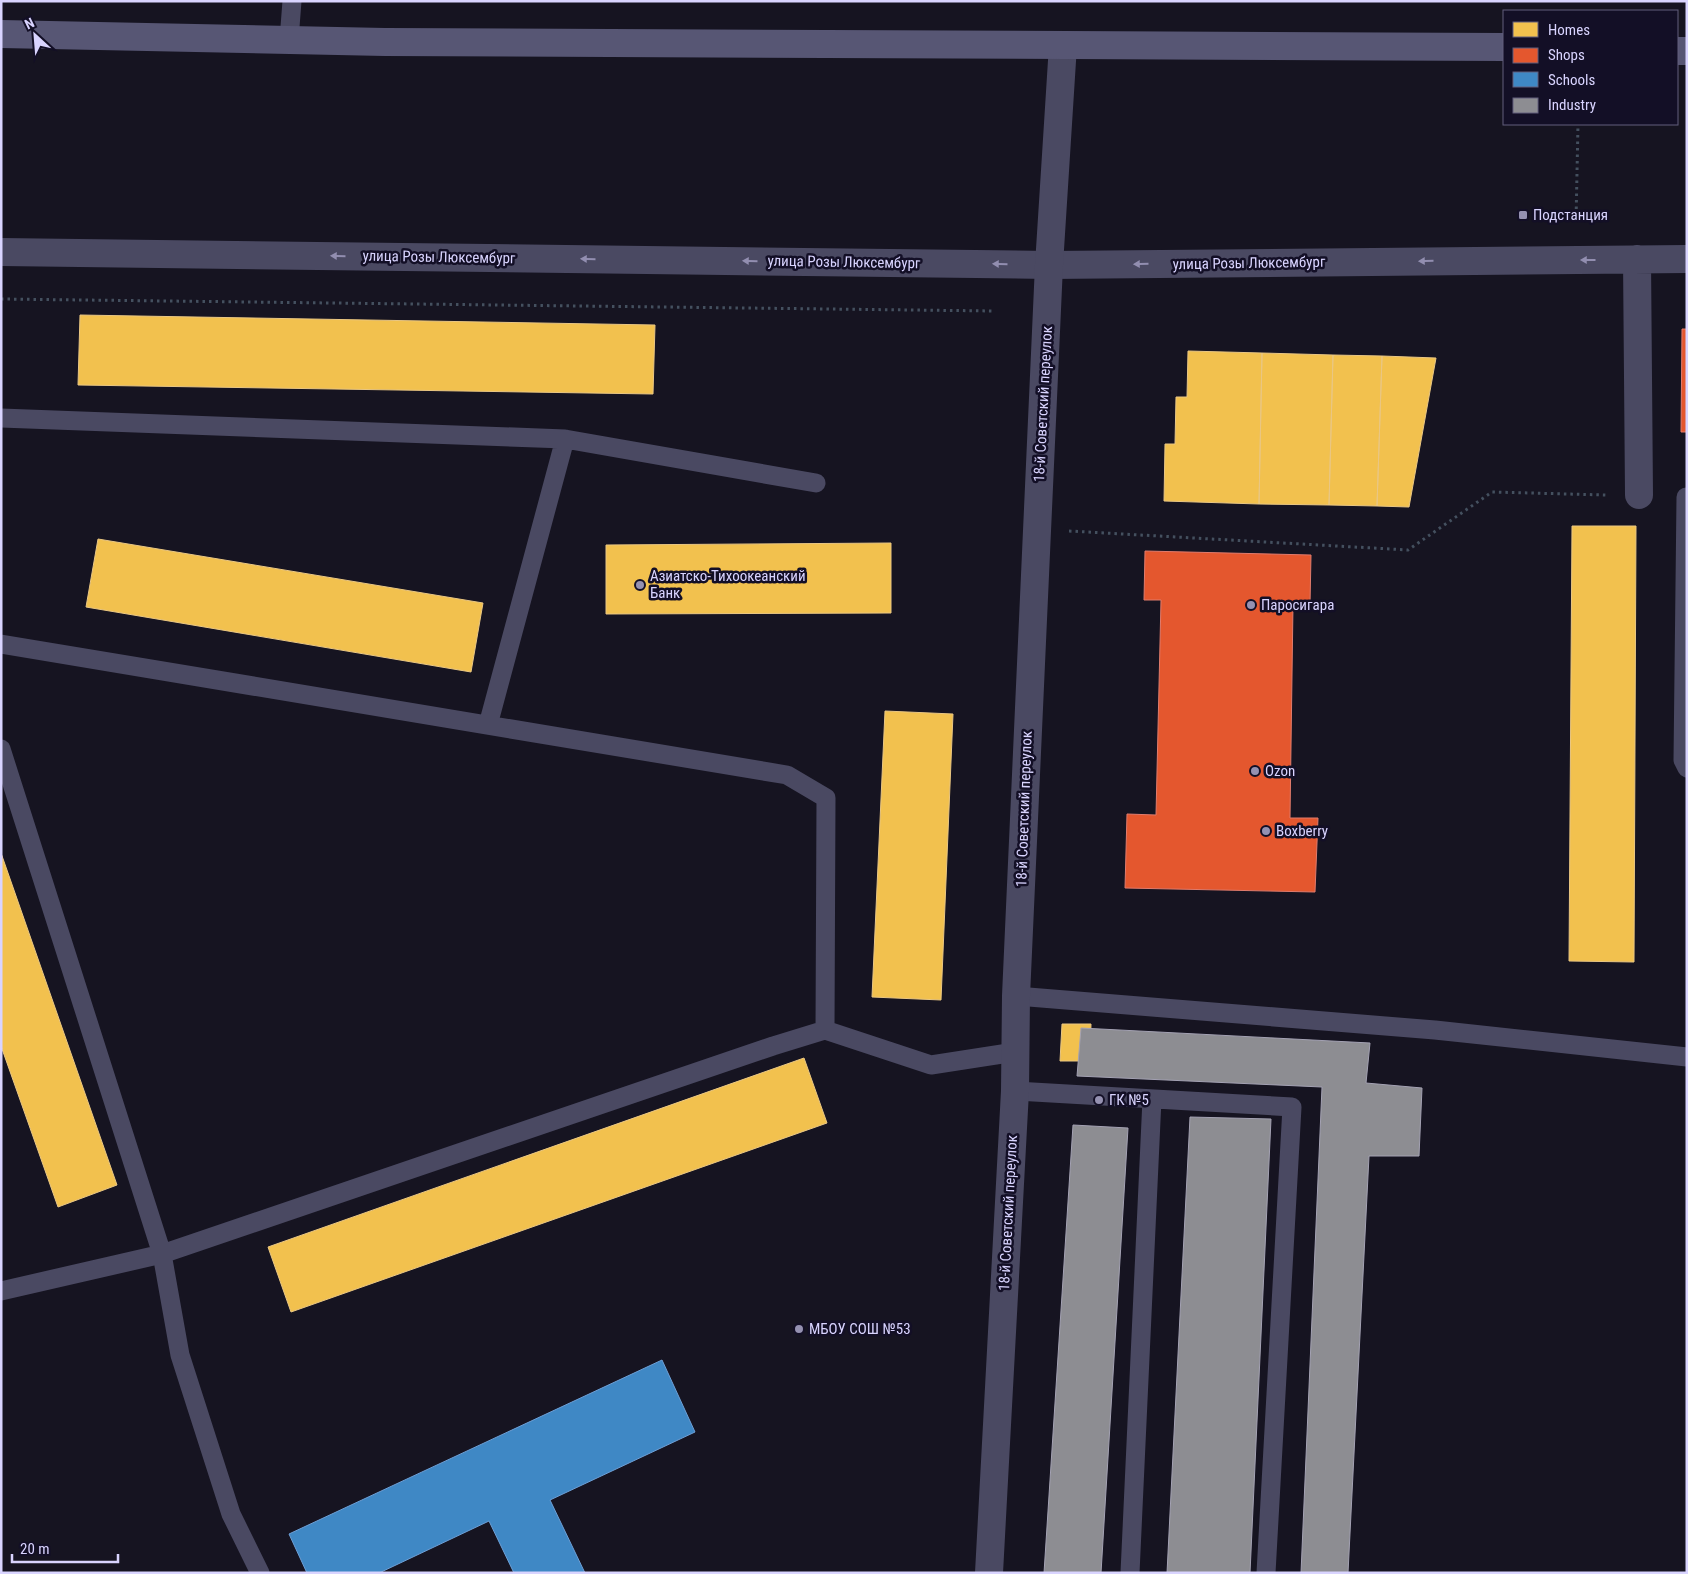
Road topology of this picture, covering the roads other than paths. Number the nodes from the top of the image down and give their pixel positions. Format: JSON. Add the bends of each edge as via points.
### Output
{"nodes":[{"id":1,"x":292,"y":1,"type":"edge"},
{"id":2,"x":1,"y":34,"type":"edge"},
{"id":3,"x":289,"y":40,"type":"junction"},
{"id":4,"x":1063,"y":45,"type":"junction"},
{"id":5,"x":1503,"y":47,"type":"edge"},
{"id":6,"x":1,"y":252,"type":"edge"},
{"id":7,"x":1637,"y":259,"type":"junction"},
{"id":8,"x":1687,"y":259,"type":"edge"},
{"id":9,"x":1049,"y":265,"type":"junction"},
{"id":10,"x":1,"y":418,"type":"edge"},
{"id":11,"x":565,"y":439,"type":"junction"},
{"id":12,"x":816,"y":483,"type":"dead end"},
{"id":13,"x":1639,"y":495,"type":"road end"},
{"id":14,"x":1686,"y":496,"type":"edge"},
{"id":15,"x":1,"y":644,"type":"edge"},
{"id":16,"x":488,"y":725,"type":"junction"},
{"id":17,"x":1,"y":749,"type":"edge"},
{"id":18,"x":1687,"y":768,"type":"edge"},
{"id":19,"x":1016,"y":996,"type":"junction"},
{"id":20,"x":825,"y":1030,"type":"junction"},
{"id":21,"x":1015,"y":1052,"type":"junction"},
{"id":22,"x":1687,"y":1057,"type":"edge"},
{"id":23,"x":1015,"y":1091,"type":"junction"},
{"id":24,"x":1152,"y":1099,"type":"junction"},
{"id":25,"x":162,"y":1254,"type":"junction"},
{"id":26,"x":1,"y":1291,"type":"edge"},
{"id":27,"x":260,"y":1573,"type":"edge"},
{"id":28,"x":989,"y":1573,"type":"edge"},
{"id":29,"x":1130,"y":1573,"type":"edge"},
{"id":30,"x":1266,"y":1573,"type":"edge"}],
"edges":[{"from":1,"to":3,"type":"lane"},
{"from":2,"to":3,"type":"main road"},
{"from":3,"to":4,"type":"main road"},
{"from":4,"to":5,"type":"main road"},
{"from":4,"to":9,"type":"street","name":"18-й Советский переулок"},
{"from":9,"to":6,"type":"street","name":"улица Розы Люксембург","one_way":true},
{"from":7,"to":8,"type":"street","name":"улица Розы Люксембург"},
{"from":7,"to":9,"type":"street","name":"улица Розы Люксембург","one_way":true},
{"from":7,"to":13,"type":"street"},
{"from":9,"to":19,"type":"street","name":"18-й Советский переулок"},
{"from":10,"to":11,"type":"lane"},
{"from":11,"to":12,"type":"lane"},
{"from":11,"to":16,"type":"lane"},
{"from":14,"to":18,"type":"lane","via":[[1683,760]]},
{"from":15,"to":16,"type":"lane"},
{"from":16,"to":20,"type":"lane","via":[[787,775],[826,798]]},
{"from":17,"to":25,"type":"lane"},
{"from":19,"to":21,"type":"street","name":"18-й Советский переулок"},
{"from":19,"to":22,"type":"lane","via":[[1435,1030]]},
{"from":20,"to":21,"type":"lane","via":[[931,1065]]},
{"from":20,"to":25,"type":"lane"},
{"from":21,"to":23,"type":"street","name":"18-й Советский переулок"},
{"from":23,"to":24,"type":"lane"},
{"from":23,"to":28,"type":"street","name":"18-й Советский переулок"},
{"from":24,"to":29,"type":"lane"},
{"from":24,"to":30,"type":"lane","via":[[1292,1107]]},
{"from":25,"to":26,"type":"lane"},
{"from":25,"to":27,"type":"lane","via":[[180,1355],[231,1514]]}]}
